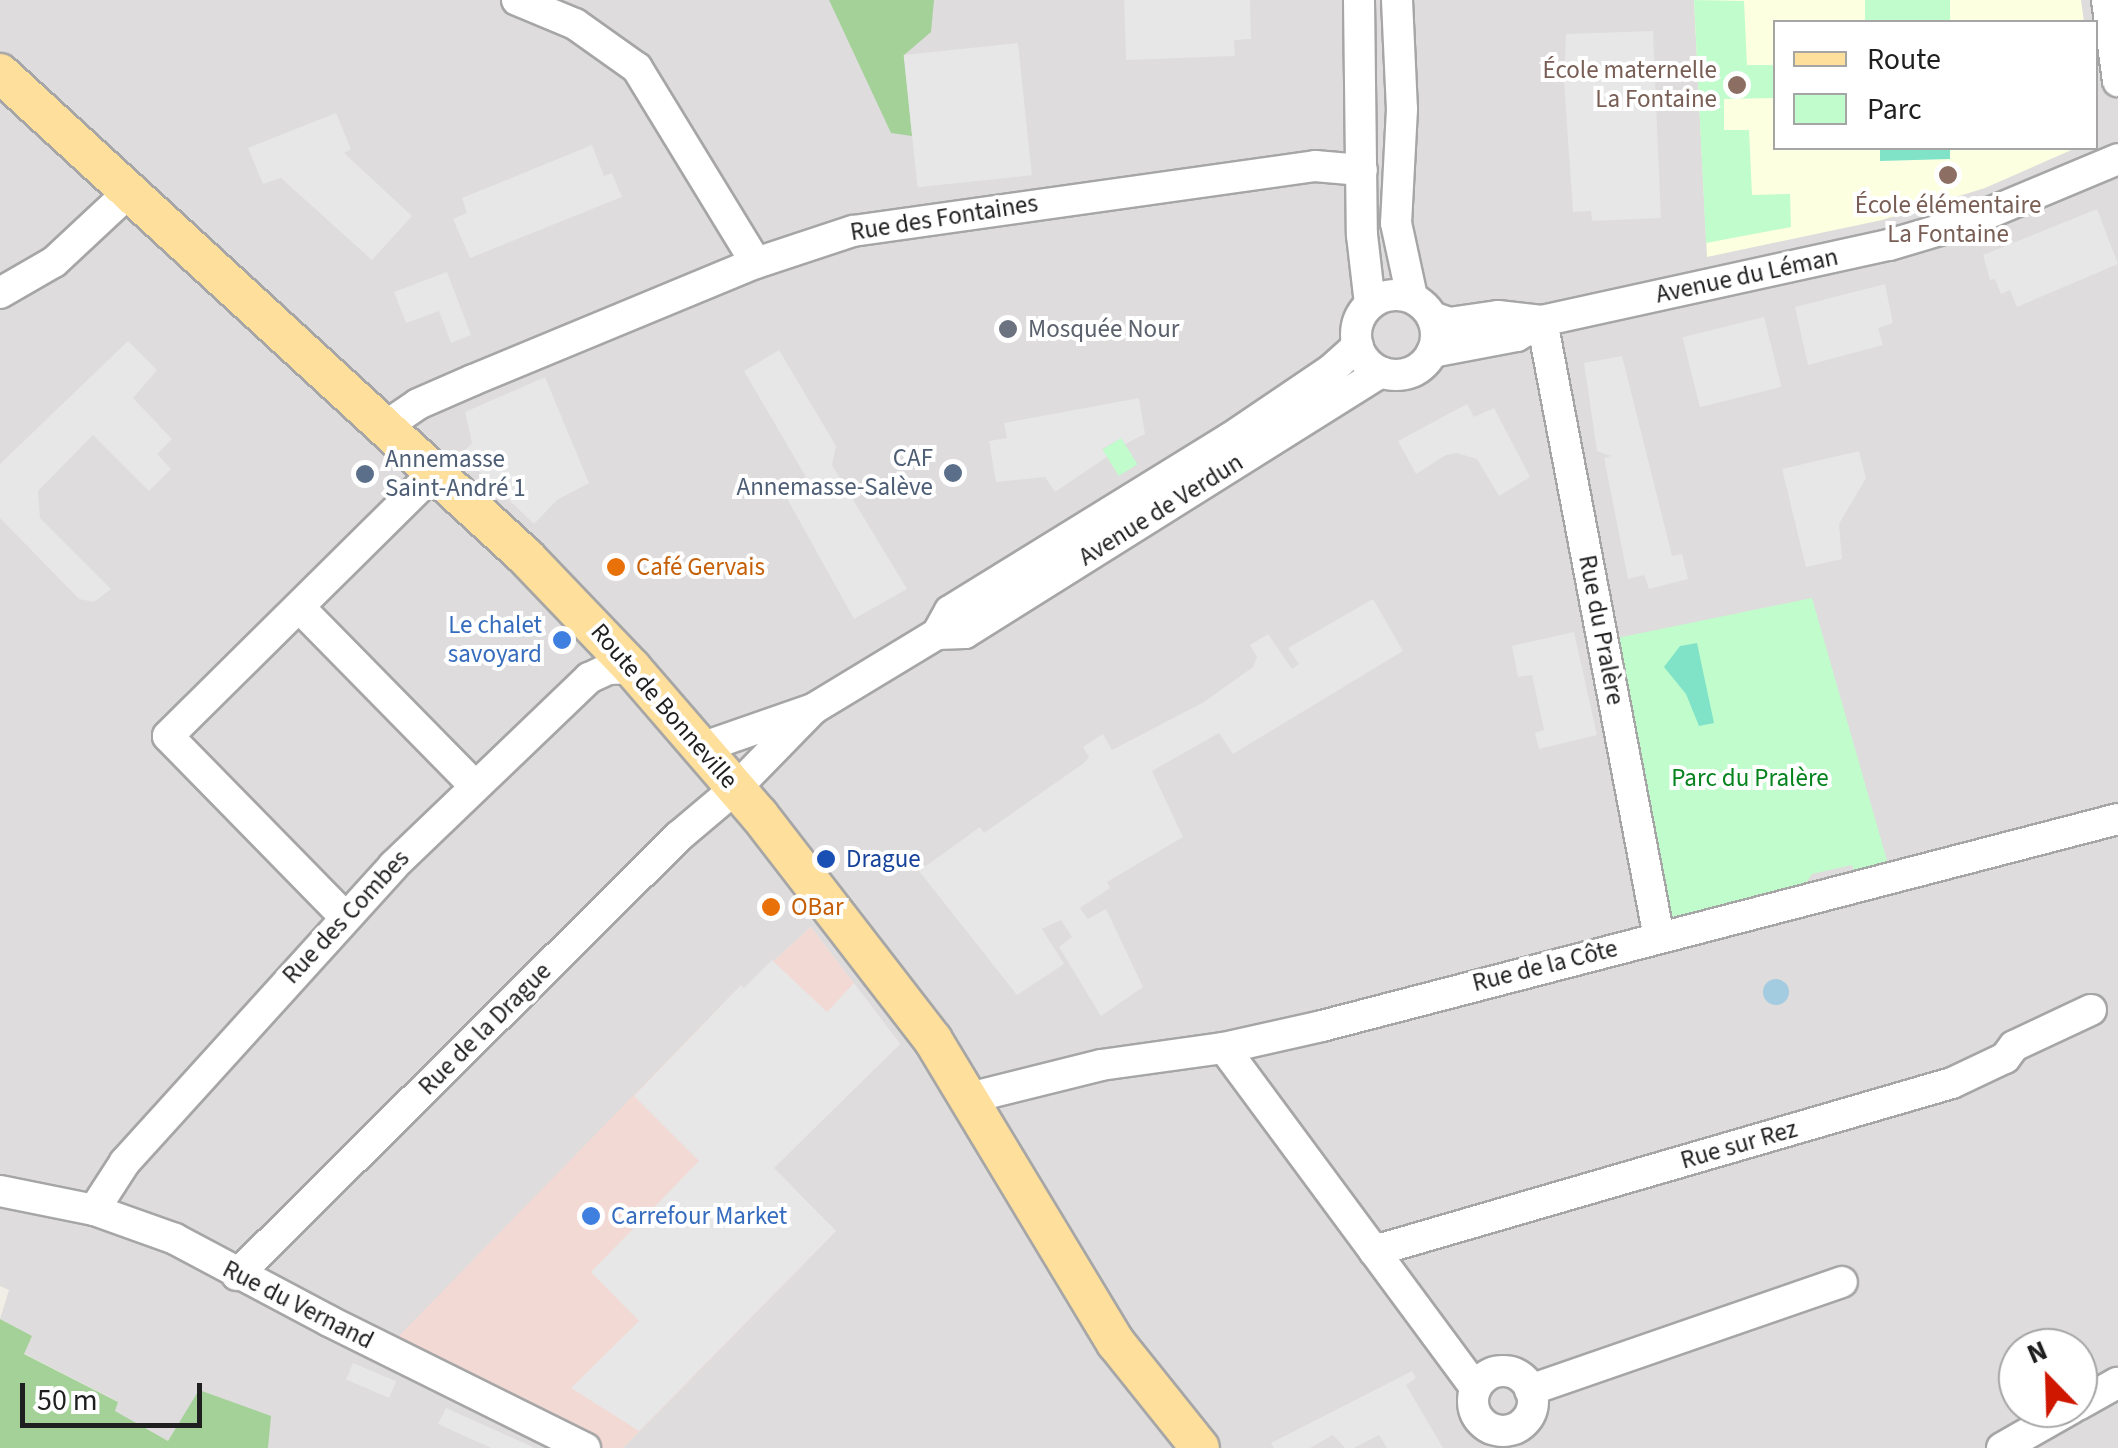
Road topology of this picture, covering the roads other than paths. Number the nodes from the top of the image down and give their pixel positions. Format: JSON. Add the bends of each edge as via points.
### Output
{"nodes":[{"id":1,"x":517,"y":0,"type":"edge"},
{"id":2,"x":1359,"y":0,"type":"edge"},
{"id":3,"x":1397,"y":0,"type":"edge"},
{"id":4,"x":2106,"y":0,"type":"edge"},
{"id":5,"x":0,"y":73,"type":"edge"},
{"id":6,"x":2118,"y":81,"type":"edge"},
{"id":7,"x":2118,"y":160,"type":"edge"},
{"id":8,"x":1362,"y":170,"type":"junction"},
{"id":9,"x":128,"y":194,"type":"junction"},
{"id":10,"x":756,"y":264,"type":"junction"},
{"id":11,"x":0,"y":293,"type":"edge"},
{"id":12,"x":1370,"y":304,"type":"junction"},
{"id":13,"x":1422,"y":307,"type":"junction"},
{"id":14,"x":1542,"y":321,"type":"junction"},
{"id":15,"x":1358,"y":346,"type":"junction"},
{"id":16,"x":1432,"y":352,"type":"junction"},
{"id":17,"x":1381,"y":372,"type":"junction"},
{"id":18,"x":383,"y":428,"type":"junction"},
{"id":19,"x":433,"y":474,"type":"junction"},
{"id":20,"x":299,"y":607,"type":"junction"},
{"id":21,"x":937,"y":634,"type":"junction"},
{"id":22,"x":632,"y":668,"type":"junction"},
{"id":23,"x":813,"y":709,"type":"junction"},
{"id":24,"x":701,"y":748,"type":"junction"},
{"id":25,"x":475,"y":786,"type":"junction"},
{"id":26,"x":736,"y":788,"type":"junction"},
{"id":27,"x":2118,"y":820,"type":"edge"},
{"id":28,"x":345,"y":916,"type":"junction"},
{"id":29,"x":1659,"y":938,"type":"junction"},
{"id":30,"x":2091,"y":1010,"type":"dead end"},
{"id":31,"x":1224,"y":1048,"type":"junction"},
{"id":32,"x":970,"y":1098,"type":"junction"},
{"id":33,"x":0,"y":1191,"type":"edge"},
{"id":34,"x":94,"y":1210,"type":"junction"},
{"id":35,"x":1374,"y":1250,"type":"junction"},
{"id":36,"x":238,"y":1275,"type":"junction"},
{"id":37,"x":1842,"y":1282,"type":"dead end"},
{"id":38,"x":1476,"y":1388,"type":"junction"},
{"id":39,"x":1530,"y":1390,"type":"junction"},
{"id":40,"x":2037,"y":1428,"type":"edge"},
{"id":41,"x":585,"y":1448,"type":"edge"},
{"id":42,"x":1200,"y":1448,"type":"edge"},
{"id":43,"x":2002,"y":1448,"type":"edge"}],
"edges":[{"from":1,"to":10,"type":"street","via":[[576,24],[636,68]]},
{"from":2,"to":8,"type":"street"},
{"from":3,"to":13,"type":"street","via":[[1402,109],[1396,222],[1404,275]]},
{"from":4,"to":6,"type":"street"},
{"from":5,"to":9,"type":"main road","name":"Route de Bonneville"},
{"from":7,"to":14,"type":"street","name":"Avenue du Léman","via":[[1970,221],[1890,245]]},
{"from":8,"to":10,"type":"street","name":"Rue des Fontaines","via":[[1315,166],[904,220]]},
{"from":8,"to":12,"type":"street"},
{"from":9,"to":11,"type":"street","via":[[54,262]]},
{"from":9,"to":18,"type":"main road","name":"Route de Bonneville"},
{"from":10,"to":18,"type":"street","name":"Rue des Fontaines","via":[[432,398]]},
{"from":12,"to":13,"type":"street","via":[[1389,295]]},
{"from":12,"to":15,"type":"street","via":[[1358,321]]},
{"from":13,"to":14,"type":"street","name":"Avenue du Léman","via":[[1449,323],[1498,316]]},
{"from":13,"to":16,"type":"street","via":[[1436,338]]},
{"from":14,"to":16,"type":"street","name":"Avenue du Léman","via":[[1518,336]]},
{"from":14,"to":29,"type":"street","name":"Rue du Pralère"},
{"from":15,"to":17,"type":"street"},
{"from":15,"to":21,"type":"street","name":"Avenue de Verdun","via":[[1229,438],[950,610]]},
{"from":16,"to":17,"type":"street","via":[[1411,372]]},
{"from":17,"to":21,"type":"street","name":"Avenue de Verdun","via":[[965,634]]},
{"from":18,"to":19,"type":"main road","name":"Route de Bonneville"},
{"from":19,"to":20,"type":"street"},
{"from":19,"to":22,"type":"main road","name":"Route de Bonneville","via":[[526,557]]},
{"from":20,"to":25,"type":"street"},
{"from":20,"to":28,"type":"street","via":[[168,736]]},
{"from":21,"to":23,"type":"street","name":"Avenue de Verdun"},
{"from":22,"to":24,"type":"main road","name":"Route de Bonneville"},
{"from":22,"to":25,"type":"street","name":"Rue des Combes","via":[[588,678]]},
{"from":23,"to":24,"type":"street","name":"Avenue de Verdun"},
{"from":23,"to":26,"type":"street","name":"Avenue de Verdun"},
{"from":24,"to":26,"type":"main road","name":"Route de Bonneville"},
{"from":25,"to":28,"type":"street","name":"Rue des Combes"},
{"from":26,"to":32,"type":"main road","name":"Route de Bonneville","via":[[884,972]]},
{"from":26,"to":36,"type":"street","name":"Rue de la Drague","via":[[678,837]]},
{"from":27,"to":29,"type":"street","name":"Rue de la Côte"},
{"from":28,"to":34,"type":"street","name":"Rue des Combes","via":[[125,1162]]},
{"from":29,"to":31,"type":"street","name":"Rue de la Côte"},
{"from":30,"to":35,"type":"street","name":"Rue sur Rez","via":[[1952,1084]]},
{"from":31,"to":32,"type":"street","name":"Rue de la Côte","via":[[1101,1065]]},
{"from":31,"to":35,"type":"street"},
{"from":32,"to":42,"type":"main road","name":"Route de Bonneville","via":[[1116,1342]]},
{"from":33,"to":34,"type":"street","name":"Rue du Vernand"},
{"from":34,"to":36,"type":"street","name":"Rue du Vernand","via":[[175,1239]]},
{"from":35,"to":38,"type":"street"},
{"from":36,"to":41,"type":"street","name":"Rue du Vernand"},
{"from":37,"to":39,"type":"street"},
{"from":38,"to":39,"type":"street","via":[[1488,1375],[1505,1371]]},
{"from":38,"to":39,"type":"street","via":[[1477,1416],[1500,1430],[1526,1419]]},
{"from":40,"to":43,"type":"street"}]}
